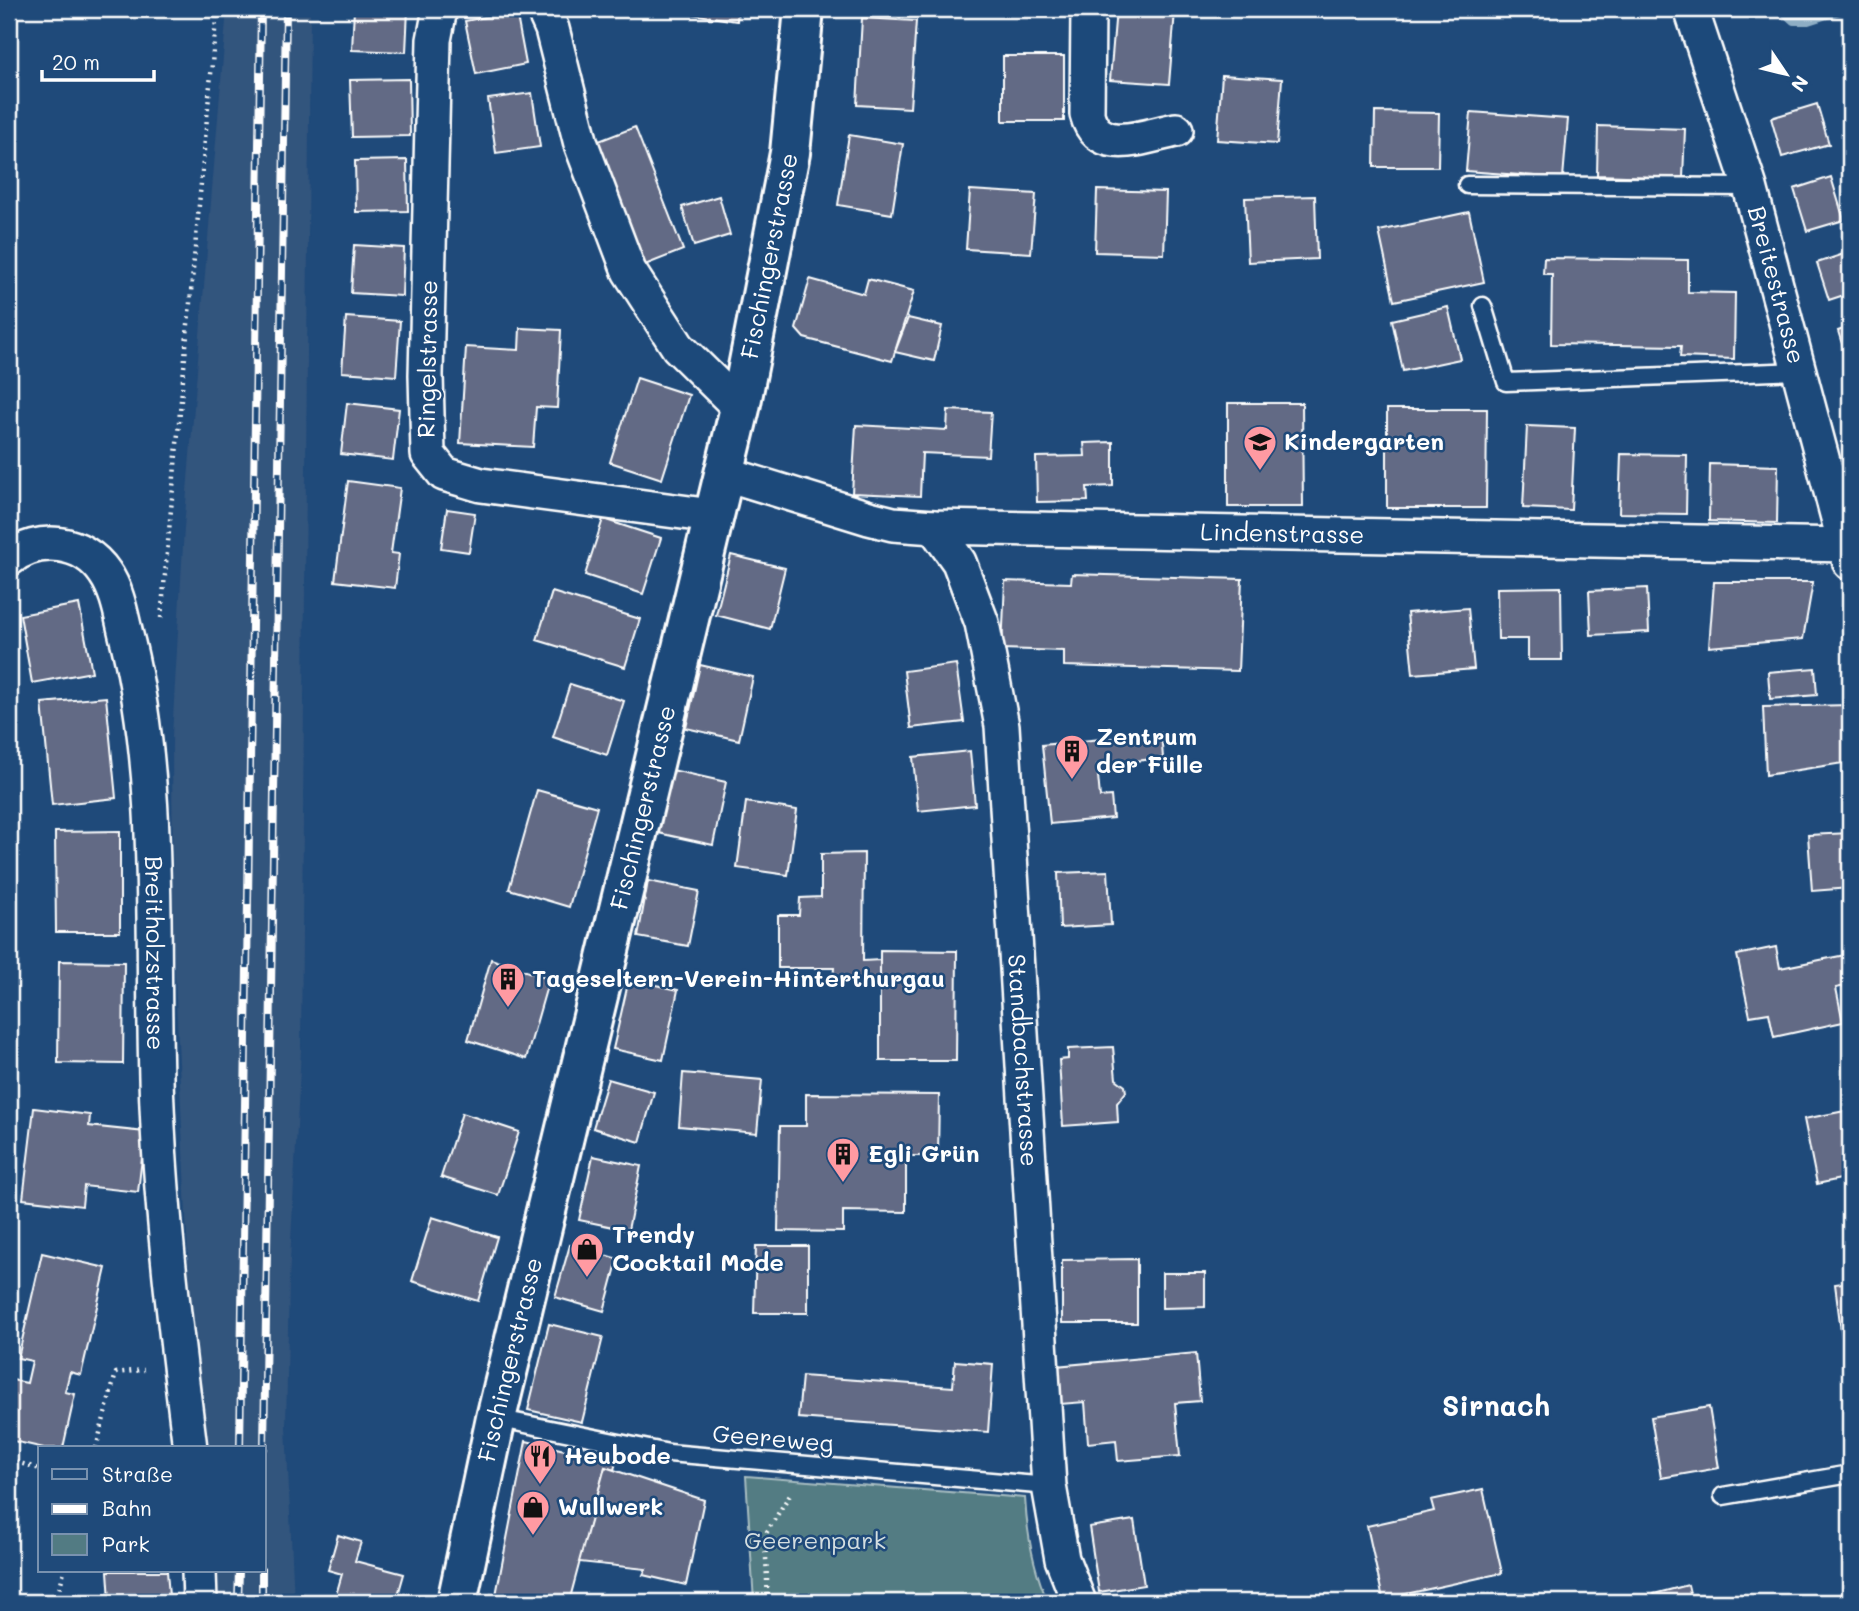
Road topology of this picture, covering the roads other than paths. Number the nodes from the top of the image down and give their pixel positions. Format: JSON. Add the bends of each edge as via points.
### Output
{"nodes":[{"id":1,"x":440,"y":9,"type":"edge"},
{"id":2,"x":543,"y":9,"type":"edge"},
{"id":3,"x":804,"y":9,"type":"edge"},
{"id":4,"x":1088,"y":9,"type":"edge"},
{"id":5,"x":1691,"y":9,"type":"edge"},
{"id":6,"x":1176,"y":130,"type":"dead end"},
{"id":7,"x":1467,"y":185,"type":"dead end"},
{"id":8,"x":1750,"y":187,"type":"junction"},
{"id":9,"x":1483,"y":306,"type":"dead end"},
{"id":10,"x":1799,"y":371,"type":"junction"},
{"id":11,"x":740,"y":408,"type":"junction"},
{"id":12,"x":723,"y":473,"type":"junction"},
{"id":13,"x":712,"y":516,"type":"junction"},
{"id":14,"x":934,"y":527,"type":"junction"},
{"id":15,"x":1849,"y":551,"type":"edge"},
{"id":16,"x":9,"y":559,"type":"edge"},
{"id":17,"x":496,"y":1418,"type":"junction"},
{"id":18,"x":190,"y":1446,"type":"edge"},
{"id":19,"x":1850,"y":1474,"type":"edge"},
{"id":20,"x":1049,"y":1486,"type":"junction"},
{"id":21,"x":1723,"y":1496,"type":"dead end"},
{"id":22,"x":199,"y":1572,"type":"edge"},
{"id":23,"x":200,"y":1602,"type":"edge"},
{"id":24,"x":457,"y":1602,"type":"edge"},
{"id":25,"x":1079,"y":1602,"type":"edge"}],
"edges":[{"from":1,"to":13,"type":"street","name":"Ringelstrasse","via":[[434,40],[428,454],[444,474],[481,485]]},
{"from":2,"to":11,"type":"street","via":[[581,144],[629,271],[678,347]]},
{"from":3,"to":11,"type":"main road","name":"Fischingerstrasse","via":[[790,153]]},
{"from":4,"to":6,"type":"street","via":[[1090,126],[1108,141],[1120,142]]},
{"from":5,"to":8,"type":"street","name":"Breitestrasse"},
{"from":7,"to":8,"type":"lane"},
{"from":8,"to":10,"type":"street","name":"Breitestrasse"},
{"from":9,"to":10,"type":"lane","via":[[1506,382]]},
{"from":10,"to":15,"type":"street","name":"Breitestrasse"},
{"from":11,"to":12,"type":"main road","name":"Fischingerstrasse"},
{"from":12,"to":13,"type":"main road","name":"Fischingerstrasse"},
{"from":12,"to":14,"type":"street","name":"Lindenstrasse","via":[[869,518]]},
{"from":13,"to":17,"type":"main road","name":"Fischingerstrasse"},
{"from":14,"to":15,"type":"street","name":"Lindenstrasse"},
{"from":14,"to":20,"type":"street","name":"Standbachstrasse","via":[[959,562],[982,623],[1002,726]]},
{"from":16,"to":18,"type":"street","name":"Breitholzstrasse","via":[[23,548],[43,543],[66,545],[89,556],[105,573],[117,601],[131,657],[148,745],[157,1107]]},
{"from":17,"to":20,"type":"lane","name":"Geereweg","via":[[668,1453]]},
{"from":17,"to":24,"type":"main road","name":"Fischingerstrasse"},
{"from":19,"to":21,"type":"lane"},
{"from":20,"to":25,"type":"street","name":"Standbachstrasse","via":[[1062,1559]]},
{"from":22,"to":23,"type":"street"}]}
